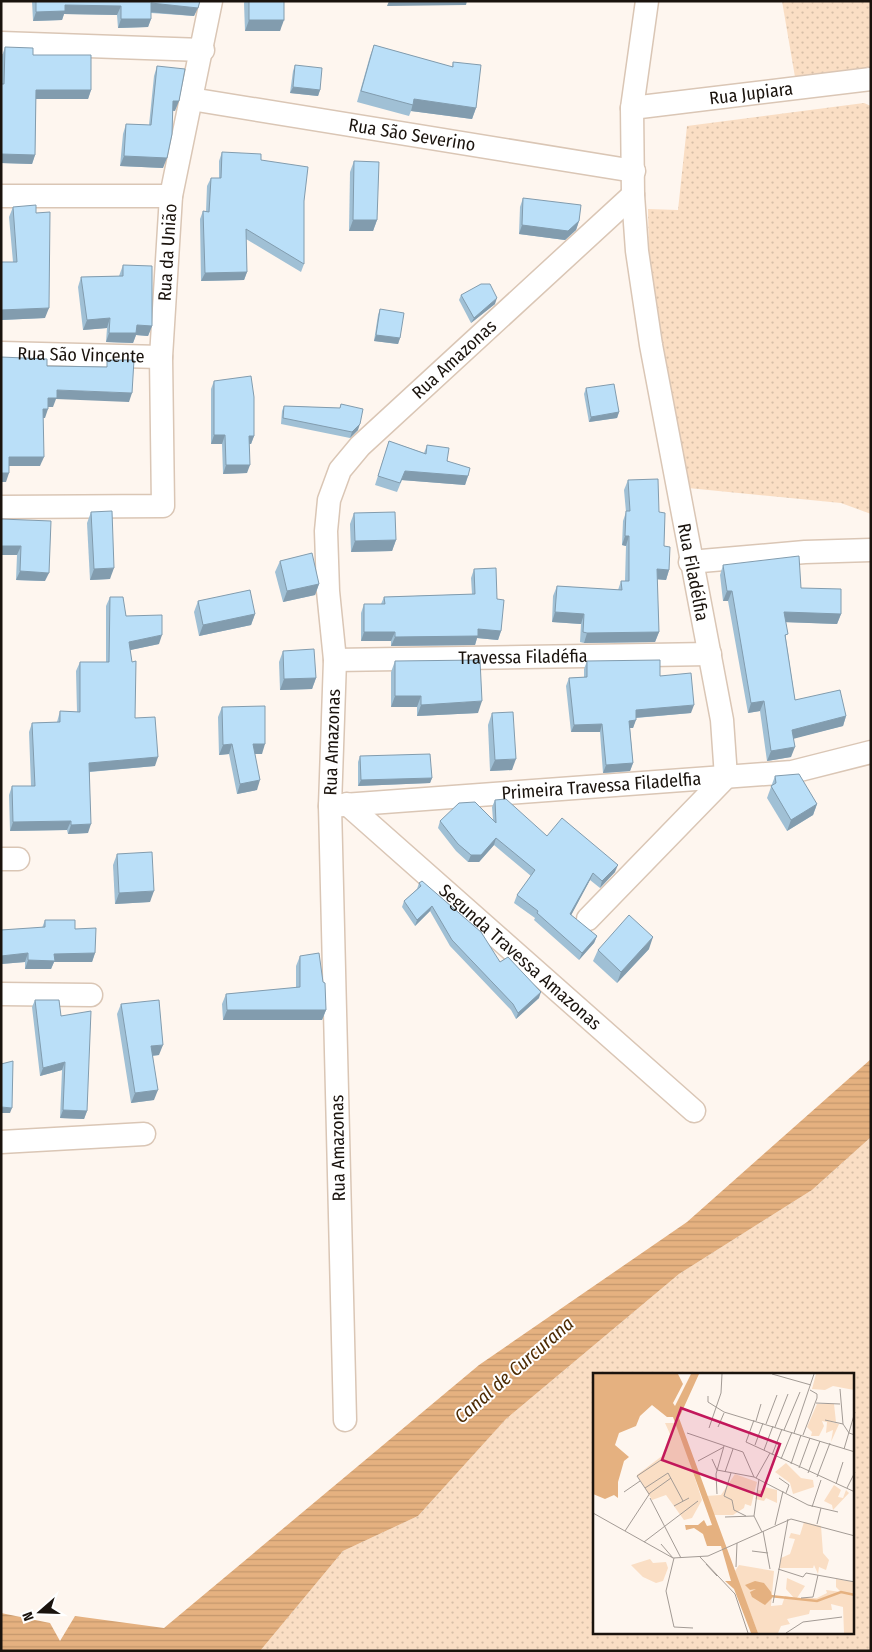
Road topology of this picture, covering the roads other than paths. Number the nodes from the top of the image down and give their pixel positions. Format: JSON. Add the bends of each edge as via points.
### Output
{"nodes":[{"id":1,"x":211,"y":1,"type":"edge"},
{"id":2,"x":647,"y":1,"type":"edge"},
{"id":3,"x":1,"y":43,"type":"edge"},
{"id":4,"x":203,"y":50,"type":"junction"},
{"id":5,"x":871,"y":79,"type":"edge"},
{"id":6,"x":190,"y":99,"type":"junction"},
{"id":7,"x":632,"y":108,"type":"junction"},
{"id":8,"x":634,"y":171,"type":"junction"},
{"id":9,"x":633,"y":195,"type":"junction"},
{"id":10,"x":1,"y":196,"type":"edge"},
{"id":11,"x":170,"y":196,"type":"junction"},
{"id":12,"x":1,"y":353,"type":"edge"},
{"id":13,"x":161,"y":357,"type":"junction"},
{"id":14,"x":1,"y":507,"type":"edge"},
{"id":15,"x":871,"y":550,"type":"edge"},
{"id":16,"x":690,"y":562,"type":"junction"},
{"id":17,"x":710,"y":654,"type":"junction"},
{"id":18,"x":336,"y":660,"type":"junction"},
{"id":19,"x":871,"y":752,"type":"edge"},
{"id":20,"x":726,"y":777,"type":"junction"},
{"id":21,"x":338,"y":805,"type":"junction"},
{"id":22,"x":588,"y":919,"type":"dead end"},
{"id":23,"x":1,"y":994,"type":"edge"},
{"id":24,"x":91,"y":995,"type":"dead end"},
{"id":25,"x":694,"y":1111,"type":"dead end"},
{"id":26,"x":144,"y":1134,"type":"dead end"},
{"id":27,"x":1,"y":1142,"type":"edge"},
{"id":28,"x":345,"y":1420,"type":"dead end"}],
"edges":[{"from":1,"to":4,"type":"street","name":"Rua da União"},
{"from":2,"to":7,"type":"street","name":"Rua Filadélfia"},
{"from":3,"to":4,"type":"street"},
{"from":4,"to":6,"type":"street","name":"Rua da União"},
{"from":5,"to":7,"type":"street","name":"Rua Jupiara"},
{"from":6,"to":8,"type":"street","name":"Rua São Severino"},
{"from":6,"to":11,"type":"street","name":"Rua da União"},
{"from":7,"to":8,"type":"street","name":"Rua Filadélfia"},
{"from":8,"to":9,"type":"street","name":"Rua Filadélfia"},
{"from":9,"to":16,"type":"street","name":"Rua Filadélfia","via":[[650,345]]},
{"from":9,"to":18,"type":"street","name":"Rua Amazonas","via":[[360,446],[340,470],[329,500],[326,531],[328,591]]},
{"from":10,"to":11,"type":"street"},
{"from":11,"to":13,"type":"street","name":"Rua da União"},
{"from":12,"to":13,"type":"street","name":"Rua São Vincente"},
{"from":13,"to":14,"type":"street","name":"Rua da União","via":[[163,506]]},
{"from":15,"to":16,"type":"street"},
{"from":16,"to":17,"type":"street","name":"Rua Filadélfia"},
{"from":17,"to":18,"type":"street","name":"Travessa Filadéfia"},
{"from":17,"to":20,"type":"street","name":"Rua Filadélfia","via":[[722,720]]},
{"from":18,"to":21,"type":"street","name":"Rua Amazonas"},
{"from":19,"to":20,"type":"street","name":"Primeira Travessa Filadelfia","via":[[792,772]]},
{"from":20,"to":21,"type":"street","name":"Primeira Travessa Filadelfia"},
{"from":20,"to":22,"type":"street"},
{"from":21,"to":25,"type":"street","name":"Segunda Travessa Amazonas"},
{"from":21,"to":28,"type":"street","name":"Rua Amazonas"},
{"from":23,"to":24,"type":"street"},
{"from":26,"to":27,"type":"street"}]}
